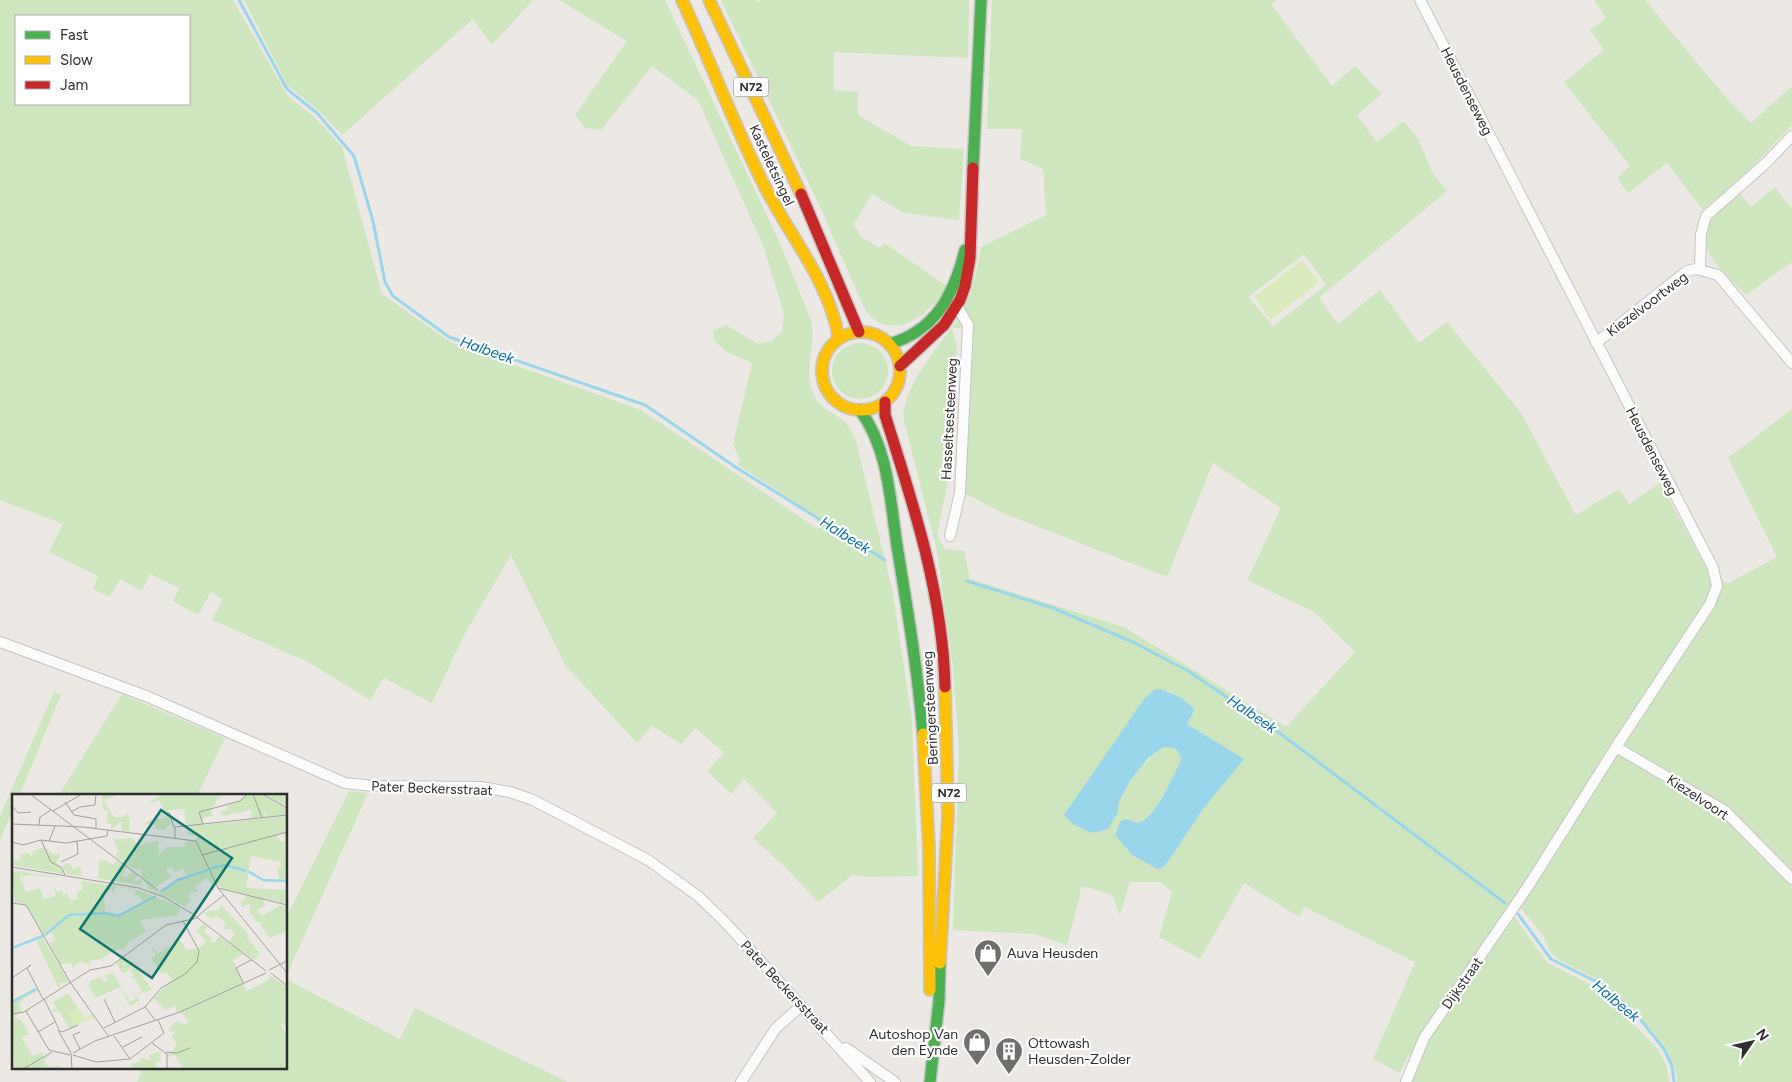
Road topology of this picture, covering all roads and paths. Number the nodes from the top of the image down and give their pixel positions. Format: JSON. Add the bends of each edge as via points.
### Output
{"nodes":[{"id":1,"x":682,"y":0,"type":"edge"},
{"id":2,"x":709,"y":0,"type":"edge"},
{"id":3,"x":980,"y":0,"type":"edge"},
{"id":4,"x":1420,"y":0,"type":"edge"},
{"id":5,"x":1792,"y":136,"type":"edge"},
{"id":6,"x":970,"y":225,"type":"junction"},
{"id":7,"x":1700,"y":269,"type":"junction"},
{"id":8,"x":957,"y":306,"type":"junction"},
{"id":9,"x":858,"y":332,"type":"junction"},
{"id":10,"x":839,"y":339,"type":"junction"},
{"id":11,"x":1596,"y":343,"type":"junction"},
{"id":12,"x":889,"y":344,"type":"junction"},
{"id":13,"x":1792,"y":363,"type":"edge"},
{"id":14,"x":900,"y":366,"type":"junction"},
{"id":15,"x":885,"y":402,"type":"junction"},
{"id":16,"x":860,"y":410,"type":"junction"},
{"id":17,"x":950,"y":536,"type":"dead end"},
{"id":18,"x":0,"y":642,"type":"edge"},
{"id":19,"x":1616,"y":747,"type":"junction"},
{"id":20,"x":1792,"y":879,"type":"edge"},
{"id":21,"x":1527,"y":888,"type":"joint"},
{"id":22,"x":801,"y":1006,"type":"junction"},
{"id":23,"x":934,"y":1030,"type":"junction"},
{"id":24,"x":833,"y":1039,"type":"junction"},
{"id":25,"x":741,"y":1082,"type":"edge"},
{"id":26,"x":870,"y":1082,"type":"edge"},
{"id":27,"x":896,"y":1082,"type":"edge"},
{"id":28,"x":930,"y":1082,"type":"edge"},
{"id":29,"x":1406,"y":1082,"type":"edge"}],
"edges":[{"from":1,"to":10,"type":"main road","name":"Kasteletsingel","number":"N72","via":[[764,186],[813,265],[834,315]]},
{"from":2,"to":9,"type":"main road","name":"Kasteletsingel","number":"N72","via":[[796,182]]},
{"from":3,"to":6,"type":"main road"},
{"from":4,"to":11,"type":"street","name":"Heusdenseweg"},
{"from":5,"to":7,"type":"street","name":"Kiezelvoortweg","via":[[1706,216],[1701,234]]},
{"from":6,"to":8,"type":"main road","via":[[972,260],[965,291]]},
{"from":6,"to":12,"type":"main road","via":[[956,283],[946,302],[913,335]]},
{"from":7,"to":11,"type":"street","name":"Kiezelvoortweg","via":[[1688,272]]},
{"from":7,"to":13,"type":"street","name":"Kiezelvoortweg","via":[[1718,275]]},
{"from":8,"to":14,"type":"main road","via":[[932,338]]},
{"from":8,"to":17,"type":"street","name":"Hasseltsesteenweg","via":[[968,325],[960,492]]},
{"from":9,"to":10,"type":"main road"},
{"from":9,"to":12,"type":"main road","via":[[880,337]]},
{"from":10,"to":16,"type":"main road","via":[[824,358],[824,382],[838,402]]},
{"from":11,"to":19,"type":"street","name":"Heusdenseweg","via":[[1713,568],[1716,586],[1710,604]]},
{"from":12,"to":14,"type":"main road"},
{"from":14,"to":15,"type":"main road","via":[[894,392]]},
{"from":15,"to":16,"type":"main road"},
{"from":15,"to":23,"type":"main road","name":"Beringersteenweg","number":"N72","via":[[885,415],[928,556],[944,674],[948,816],[939,1001]]},
{"from":16,"to":23,"type":"main road","name":"Beringersteenweg","number":"N72","via":[[874,431],[887,480],[913,638],[921,706],[930,872],[930,1002]]},
{"from":18,"to":22,"type":"street","name":"Pater Beckersstraat","via":[[146,696],[345,783],[481,786],[533,800],[648,860],[686,886],[725,922]]},
{"from":19,"to":20,"type":"street","name":"Kiezelvoort","via":[[1725,811]]},
{"from":19,"to":21,"type":"street","name":"Heusdenseweg"},
{"from":21,"to":29,"type":"street","name":"Dijkstraat","via":[[1424,1038]]},
{"from":22,"to":24,"type":"street","name":"Pater Beckersstraat"},
{"from":22,"to":25,"type":"street","via":[[776,1028]]},
{"from":23,"to":28,"type":"main road","name":"Beringersteenweg","number":"N72"},
{"from":24,"to":26,"type":"street","name":"Pater Beckersstraat"},
{"from":24,"to":27,"type":"street","name":"Pater Beckersstraat"}]}
